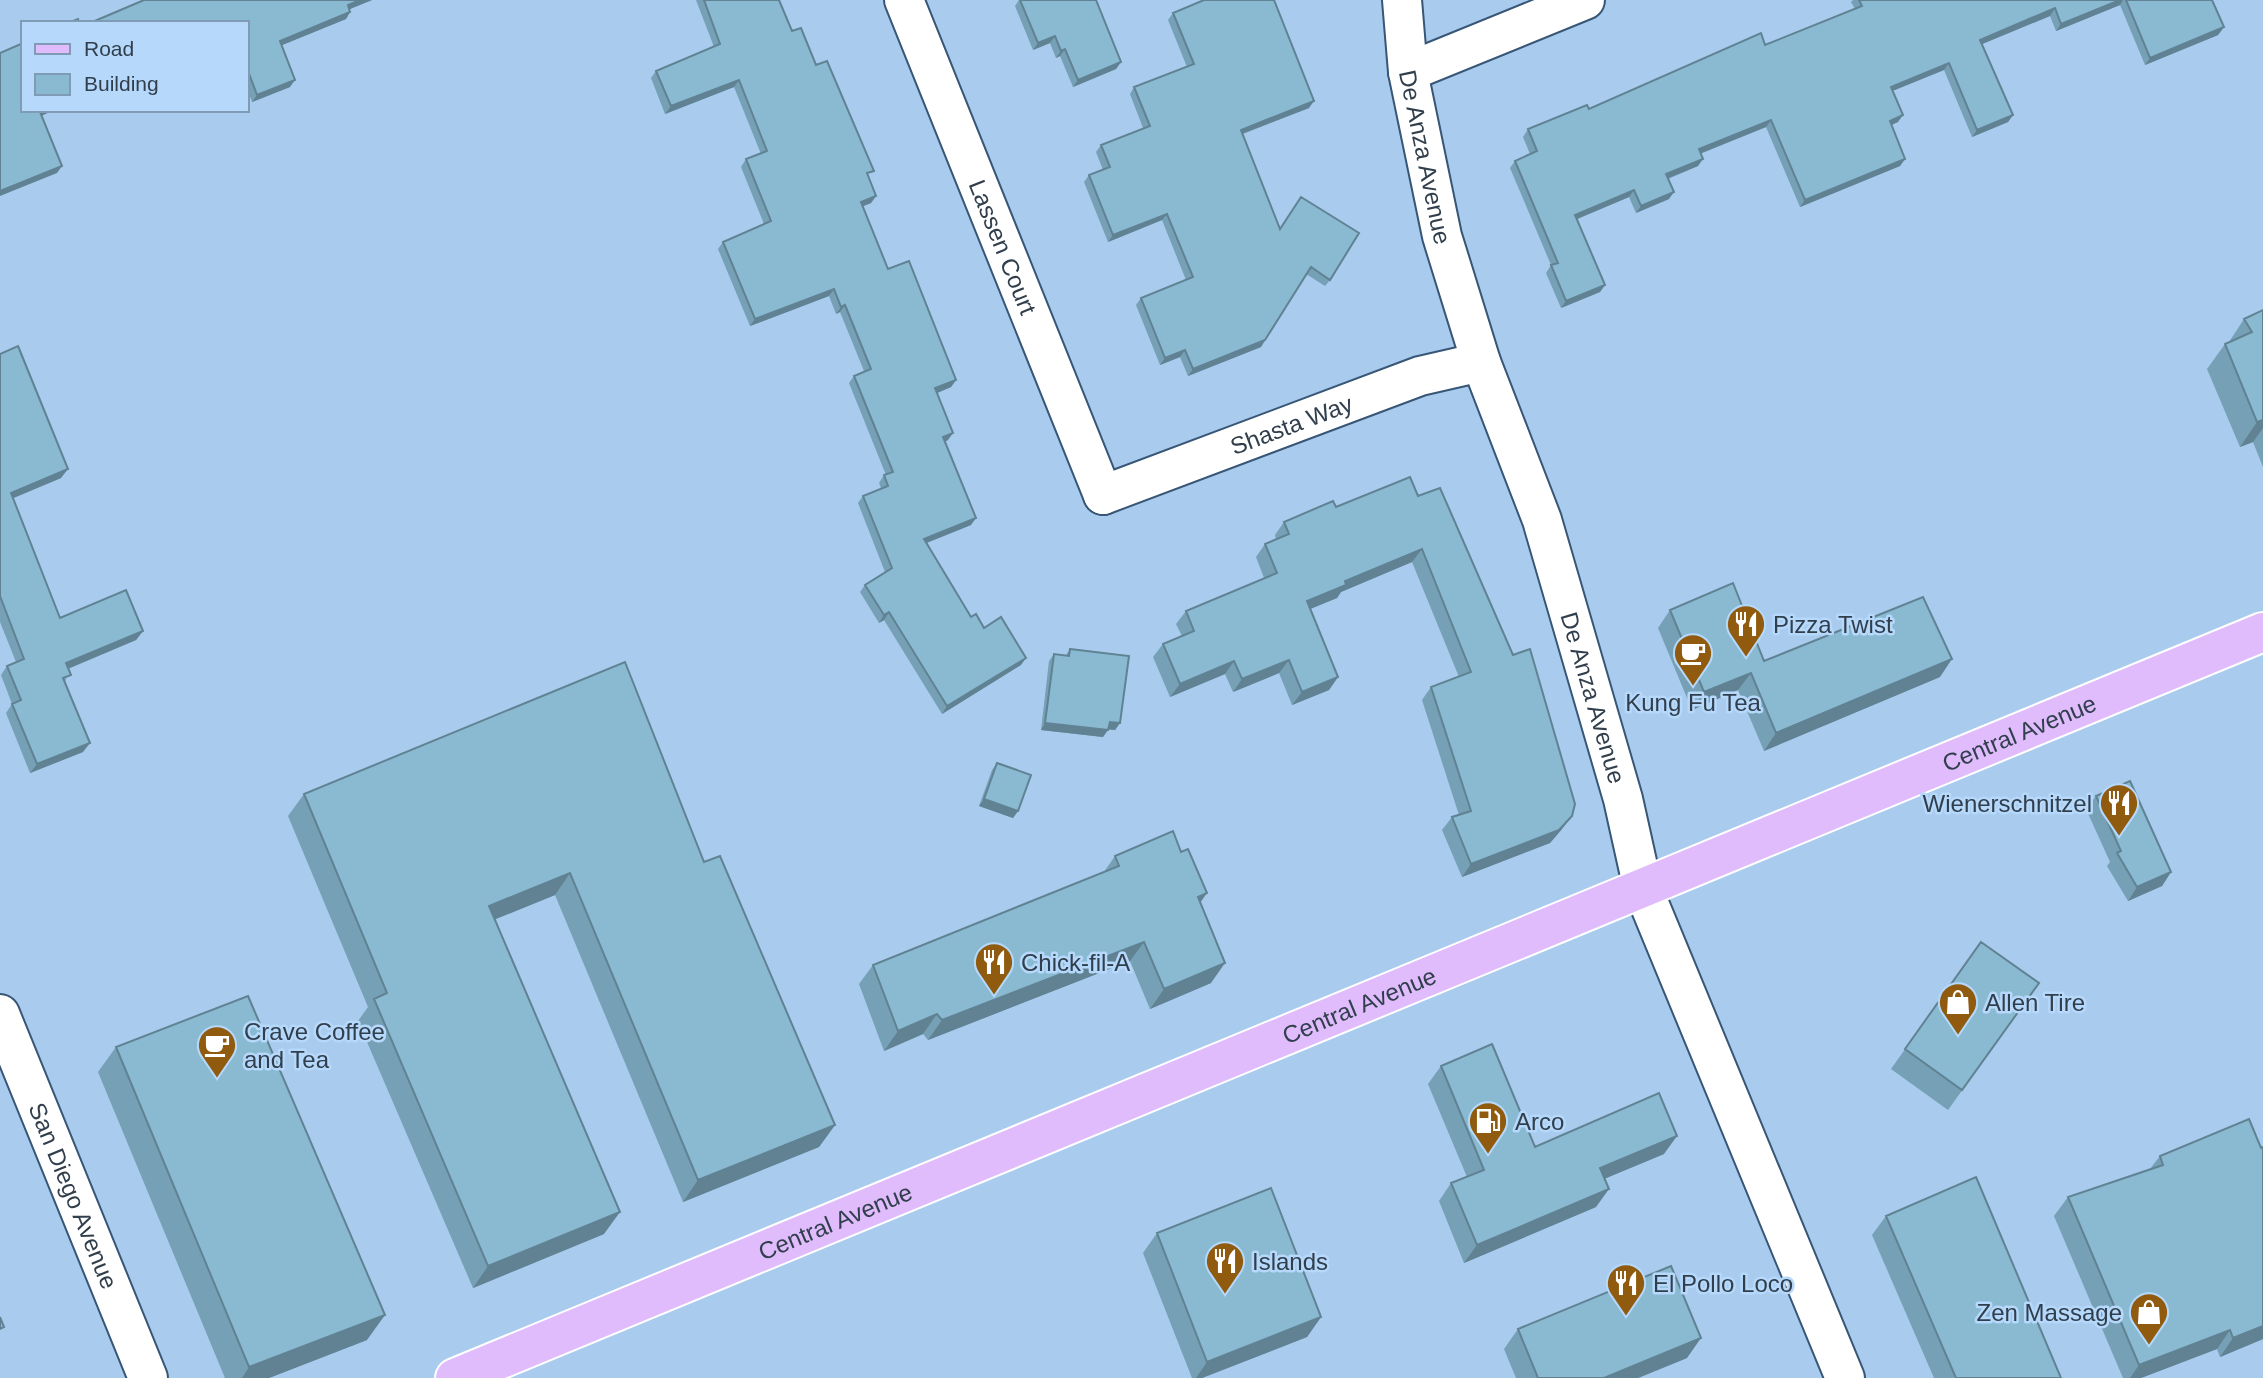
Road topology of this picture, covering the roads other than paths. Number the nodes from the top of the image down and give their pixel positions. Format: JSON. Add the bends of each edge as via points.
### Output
{"nodes":[{"id":1,"x":904,"y":0,"type":"edge"},
{"id":2,"x":1402,"y":0,"type":"edge"},
{"id":3,"x":1585,"y":0,"type":"edge"},
{"id":4,"x":1408,"y":72,"type":"junction"},
{"id":5,"x":1481,"y":362,"type":"junction"},
{"id":6,"x":1097,"y":508,"type":"joint"},
{"id":7,"x":2263,"y":632,"type":"edge"},
{"id":8,"x":1643,"y":889,"type":"junction"},
{"id":9,"x":0,"y":1014,"type":"edge"},
{"id":10,"x":148,"y":1378,"type":"edge"},
{"id":11,"x":456,"y":1378,"type":"edge"},
{"id":12,"x":1845,"y":1378,"type":"edge"}],
"edges":[{"from":1,"to":6,"type":"street","name":"Lassen Court"},
{"from":2,"to":4,"type":"street","name":"De Anza Avenue"},
{"from":3,"to":4,"type":"street"},
{"from":4,"to":5,"type":"street","name":"De Anza Avenue","via":[[1442,236]]},
{"from":5,"to":6,"type":"street","name":"Shasta Way","via":[[1420,376]]},
{"from":5,"to":8,"type":"street","name":"De Anza Avenue","via":[[1542,520],[1620,787]]},
{"from":7,"to":8,"type":"main road","name":"Central Avenue"},
{"from":8,"to":11,"type":"main road","name":"Central Avenue"},
{"from":8,"to":12,"type":"street","name":"De Anza Avenue"},
{"from":9,"to":10,"type":"street","name":"San Diego Avenue"}]}
